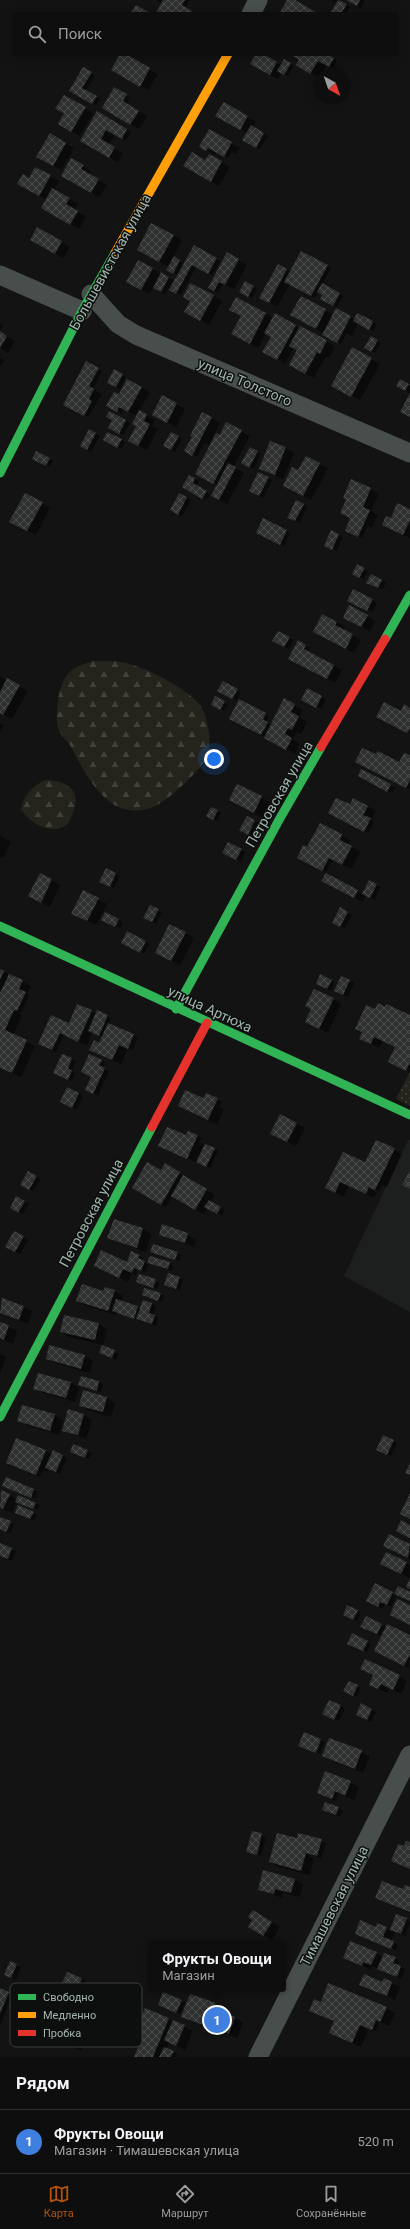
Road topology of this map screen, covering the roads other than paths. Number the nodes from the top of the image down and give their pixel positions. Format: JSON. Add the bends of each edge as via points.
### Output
{"nodes":[{"id":1,"x":258,"y":0,"type":"edge"},
{"id":2,"x":251,"y":12,"type":"edge"},
{"id":3,"x":227,"y":56,"type":"edge"},
{"id":4,"x":0,"y":275,"type":"edge"},
{"id":5,"x":91,"y":294,"type":"junction"},
{"id":6,"x":82,"y":311,"type":"junction"},
{"id":7,"x":410,"y":453,"type":"edge"},
{"id":8,"x":0,"y":473,"type":"edge"},
{"id":9,"x":410,"y":595,"type":"edge"},
{"id":10,"x":0,"y":926,"type":"edge"},
{"id":11,"x":176,"y":1009,"type":"junction"},
{"id":12,"x":207,"y":1023,"type":"junction"},
{"id":13,"x":410,"y":1116,"type":"edge"},
{"id":14,"x":0,"y":1417,"type":"edge"},
{"id":15,"x":410,"y":1755,"type":"edge"},
{"id":16,"x":258,"y":2057,"type":"edge"}],
"edges":[{"from":1,"to":2,"type":"street"},
{"from":3,"to":5,"type":"street","name":"Большевистская улица"},
{"from":4,"to":6,"type":"street"},
{"from":5,"to":6,"type":"street","name":"Большевистская улица"},
{"from":5,"to":7,"type":"street","name":"улица Толстого","via":[[118,324],[136,335]]},
{"from":6,"to":8,"type":"street","name":"Большевистская улица"},
{"from":9,"to":11,"type":"street","name":"Петровская улица","via":[[279,820]]},
{"from":10,"to":11,"type":"street","name":"улица Артюха"},
{"from":11,"to":12,"type":"street","name":"улица Артюха"},
{"from":12,"to":13,"type":"street","name":"улица Артюха"},
{"from":12,"to":14,"type":"street","name":"Петровская улица"},
{"from":15,"to":16,"type":"street","name":"Тимашевская улица"}]}
